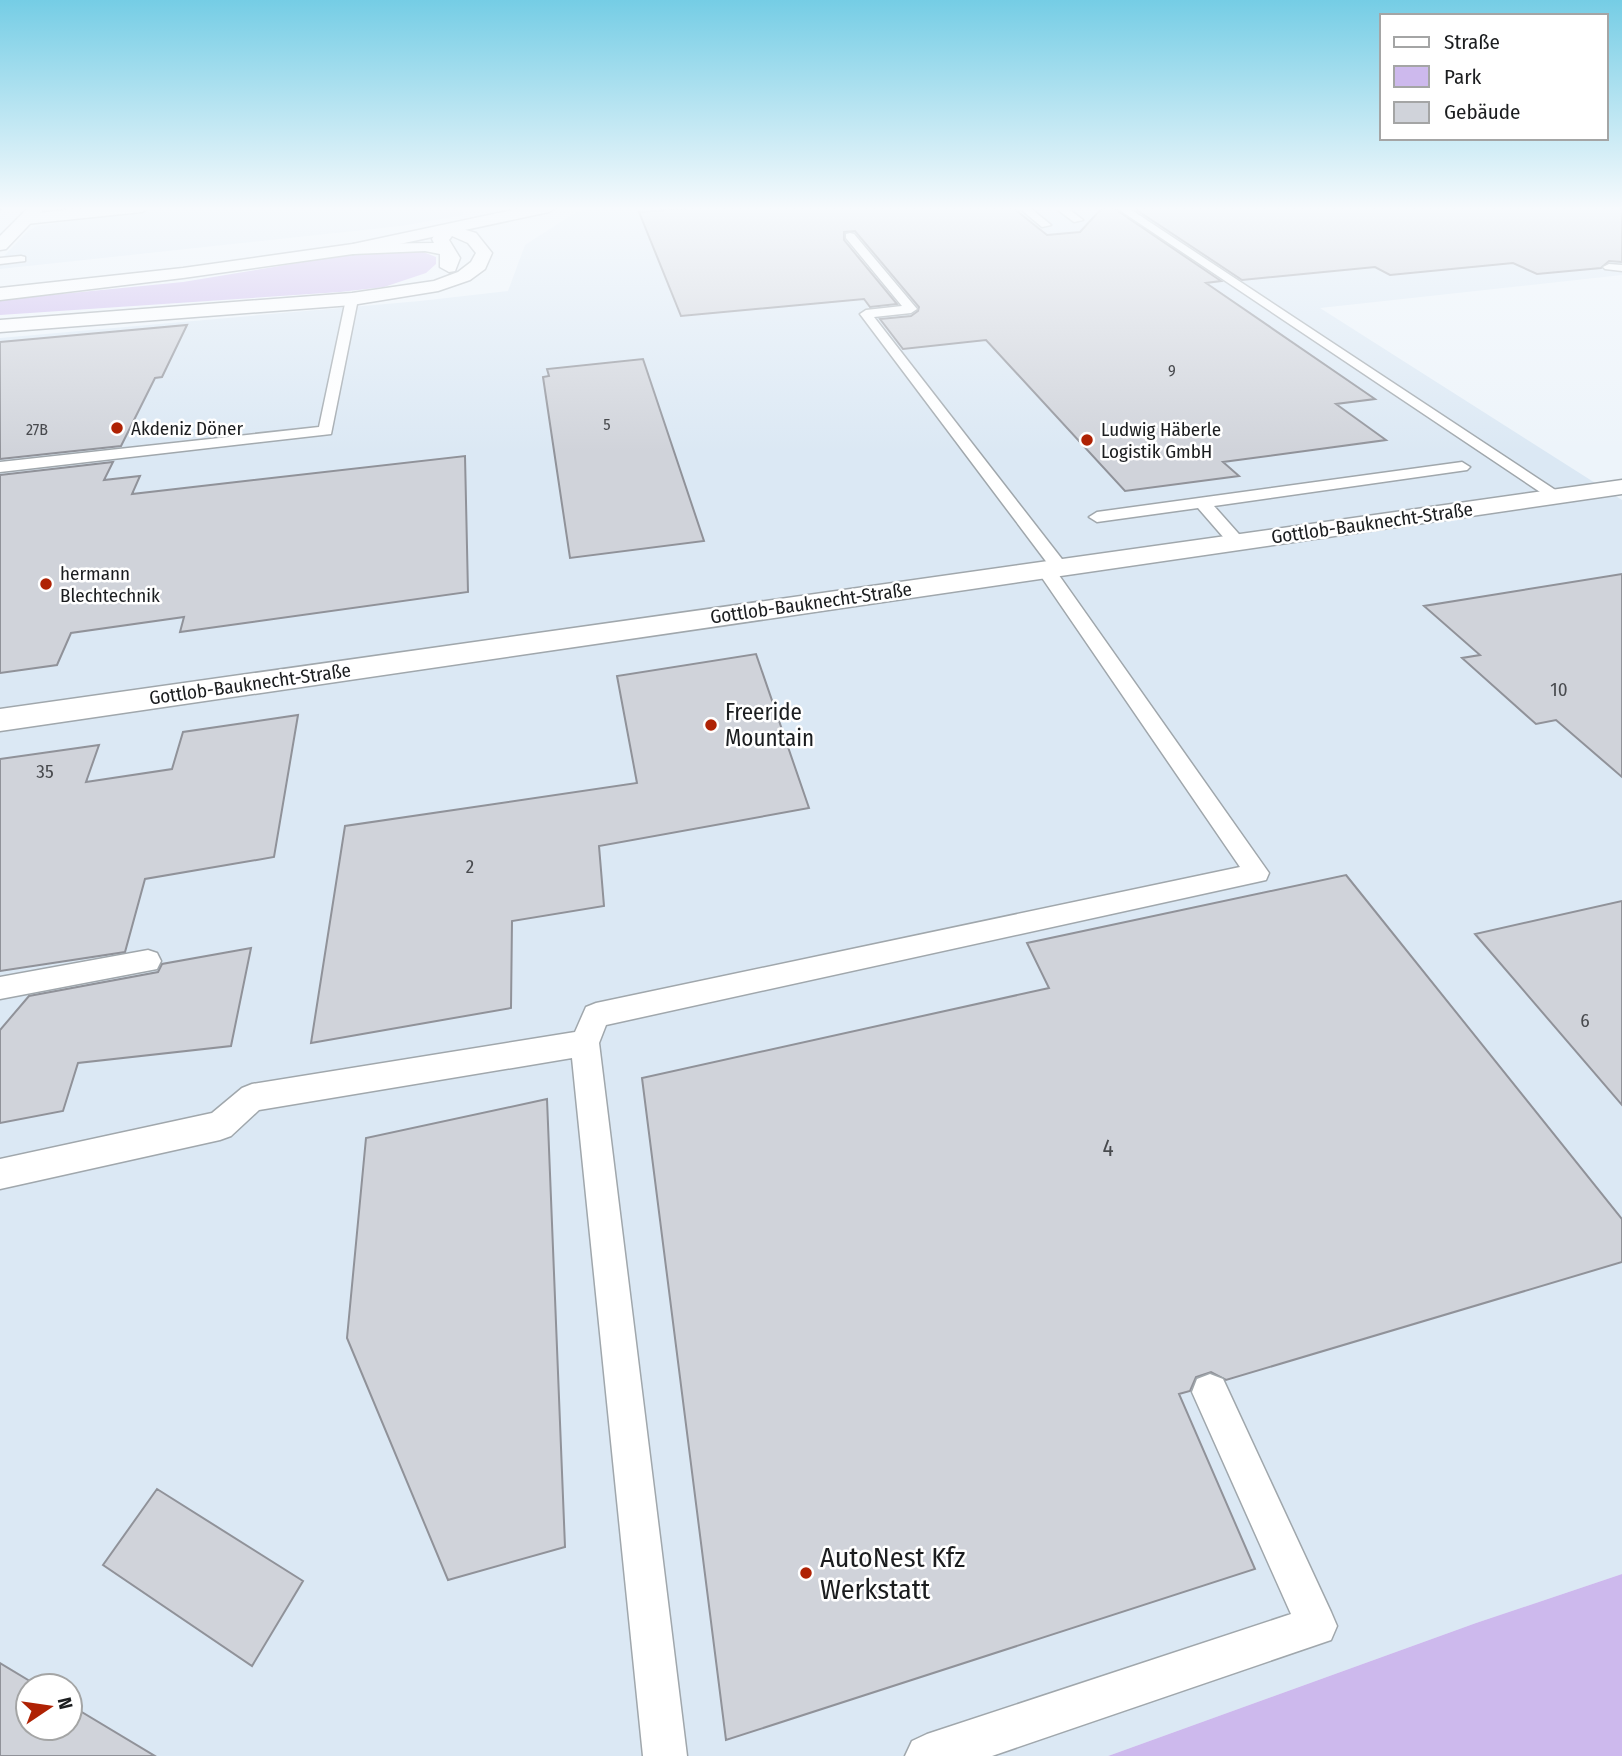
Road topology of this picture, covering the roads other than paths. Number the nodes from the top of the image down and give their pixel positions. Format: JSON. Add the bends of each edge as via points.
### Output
{"nodes":[{"id":1,"x":45,"y":289,"type":"edge"},
{"id":2,"x":401,"y":289,"type":"edge"},
{"id":3,"x":419,"y":289,"type":"edge"},
{"id":4,"x":894,"y":289,"type":"edge"},
{"id":5,"x":1244,"y":289,"type":"edge"},
{"id":6,"x":0,"y":294,"type":"edge"},
{"id":7,"x":387,"y":294,"type":"junction"},
{"id":8,"x":352,"y":299,"type":"junction"},
{"id":9,"x":0,"y":326,"type":"edge"},
{"id":10,"x":0,"y":467,"type":"edge"},
{"id":11,"x":1462,"y":467,"type":"dead end"},
{"id":12,"x":1622,"y":487,"type":"edge"},
{"id":13,"x":1558,"y":496,"type":"junction"},
{"id":14,"x":1202,"y":502,"type":"junction"},
{"id":15,"x":1097,"y":517,"type":"dead end"},
{"id":16,"x":1237,"y":542,"type":"junction"},
{"id":17,"x":1052,"y":568,"type":"junction"},
{"id":18,"x":0,"y":720,"type":"edge"},
{"id":19,"x":149,"y":961,"type":"dead end"},
{"id":20,"x":0,"y":988,"type":"edge"},
{"id":21,"x":585,"y":1044,"type":"junction"},
{"id":22,"x":0,"y":1174,"type":"edge"},
{"id":23,"x":1210,"y":1392,"type":"dead end"},
{"id":24,"x":664,"y":1756,"type":"edge"},
{"id":25,"x":927,"y":1756,"type":"edge"}],
"edges":[{"from":1,"to":6,"type":"street"},
{"from":2,"to":7,"type":"street"},
{"from":3,"to":7,"type":"street"},
{"from":4,"to":17,"type":"lane","via":[[911,309],[866,314]]},
{"from":5,"to":13,"type":"lane"},
{"from":7,"to":8,"type":"street"},
{"from":8,"to":9,"type":"street"},
{"from":8,"to":10,"type":"lane","via":[[326,431]]},
{"from":11,"to":14,"type":"lane"},
{"from":12,"to":13,"type":"street","name":"Gottlob-Bauknecht-Straße"},
{"from":13,"to":16,"type":"street","name":"Gottlob-Bauknecht-Straße"},
{"from":14,"to":15,"type":"lane"},
{"from":14,"to":16,"type":"lane"},
{"from":16,"to":17,"type":"street","name":"Gottlob-Bauknecht-Straße"},
{"from":17,"to":18,"type":"street","name":"Gottlob-Bauknecht-Straße"},
{"from":17,"to":21,"type":"lane","via":[[1257,873],[596,1015]]},
{"from":19,"to":20,"type":"lane"},
{"from":21,"to":22,"type":"lane","via":[[252,1098],[220,1126]]},
{"from":21,"to":24,"type":"lane"},
{"from":23,"to":25,"type":"lane","via":[[1317,1626]]}]}
